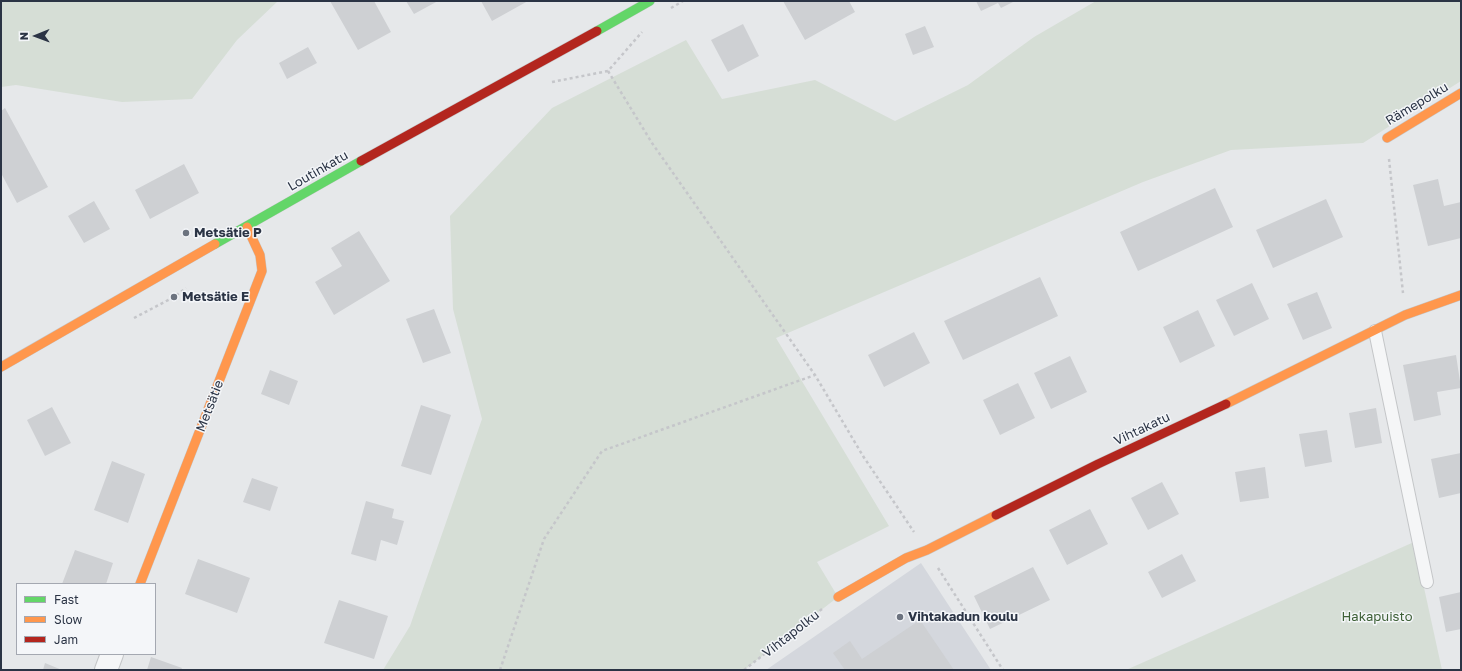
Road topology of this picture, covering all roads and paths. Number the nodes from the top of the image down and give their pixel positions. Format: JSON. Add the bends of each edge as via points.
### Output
{"nodes":[{"id":1,"x":650,"y":1,"type":"edge"},
{"id":2,"x":646,"y":27,"type":"dead end"},
{"id":3,"x":1461,"y":93,"type":"edge"},
{"id":4,"x":1387,"y":138,"type":"joint"},
{"id":5,"x":247,"y":227,"type":"junction"},
{"id":6,"x":1461,"y":295,"type":"edge"},
{"id":7,"x":1406,"y":315,"type":"junction"},
{"id":8,"x":1375,"y":331,"type":"junction"},
{"id":9,"x":1,"y":367,"type":"edge"},
{"id":10,"x":815,"y":375,"type":"junction"},
{"id":11,"x":927,"y":550,"type":"junction"},
{"id":12,"x":1427,"y":582,"type":"dead end"},
{"id":13,"x":140,"y":583,"type":"edge"},
{"id":14,"x":838,"y":597,"type":"joint"},
{"id":15,"x":112,"y":655,"type":"edge"},
{"id":16,"x":106,"y":670,"type":"edge"},
{"id":17,"x":500,"y":670,"type":"edge"},
{"id":18,"x":744,"y":670,"type":"edge"},
{"id":19,"x":1003,"y":670,"type":"edge"}],
"edges":[{"from":1,"to":5,"type":"street","name":"Loutinkatu"},
{"from":2,"to":10,"type":"path","via":[[608,71],[652,143]]},
{"from":3,"to":4,"type":"street","name":"Rämepolku"},
{"from":4,"to":7,"type":"path"},
{"from":5,"to":9,"type":"street","name":"Loutinkatu"},
{"from":5,"to":13,"type":"street","name":"Metsätie","via":[[260,255],[262,271]]},
{"from":6,"to":7,"type":"street","name":"Vihtakatu"},
{"from":7,"to":8,"type":"street","name":"Vihtakatu"},
{"from":8,"to":11,"type":"street","name":"Vihtakatu","via":[[1104,461]]},
{"from":8,"to":12,"type":"lane"},
{"from":10,"to":11,"type":"path","via":[[863,456]]},
{"from":10,"to":17,"type":"path","via":[[602,452],[544,539]]},
{"from":11,"to":14,"type":"street","name":"Vihtakatu","via":[[906,558]]},
{"from":11,"to":19,"type":"path"},
{"from":14,"to":18,"type":"path","name":"Vihtapolku"},
{"from":15,"to":16,"type":"street"}]}
